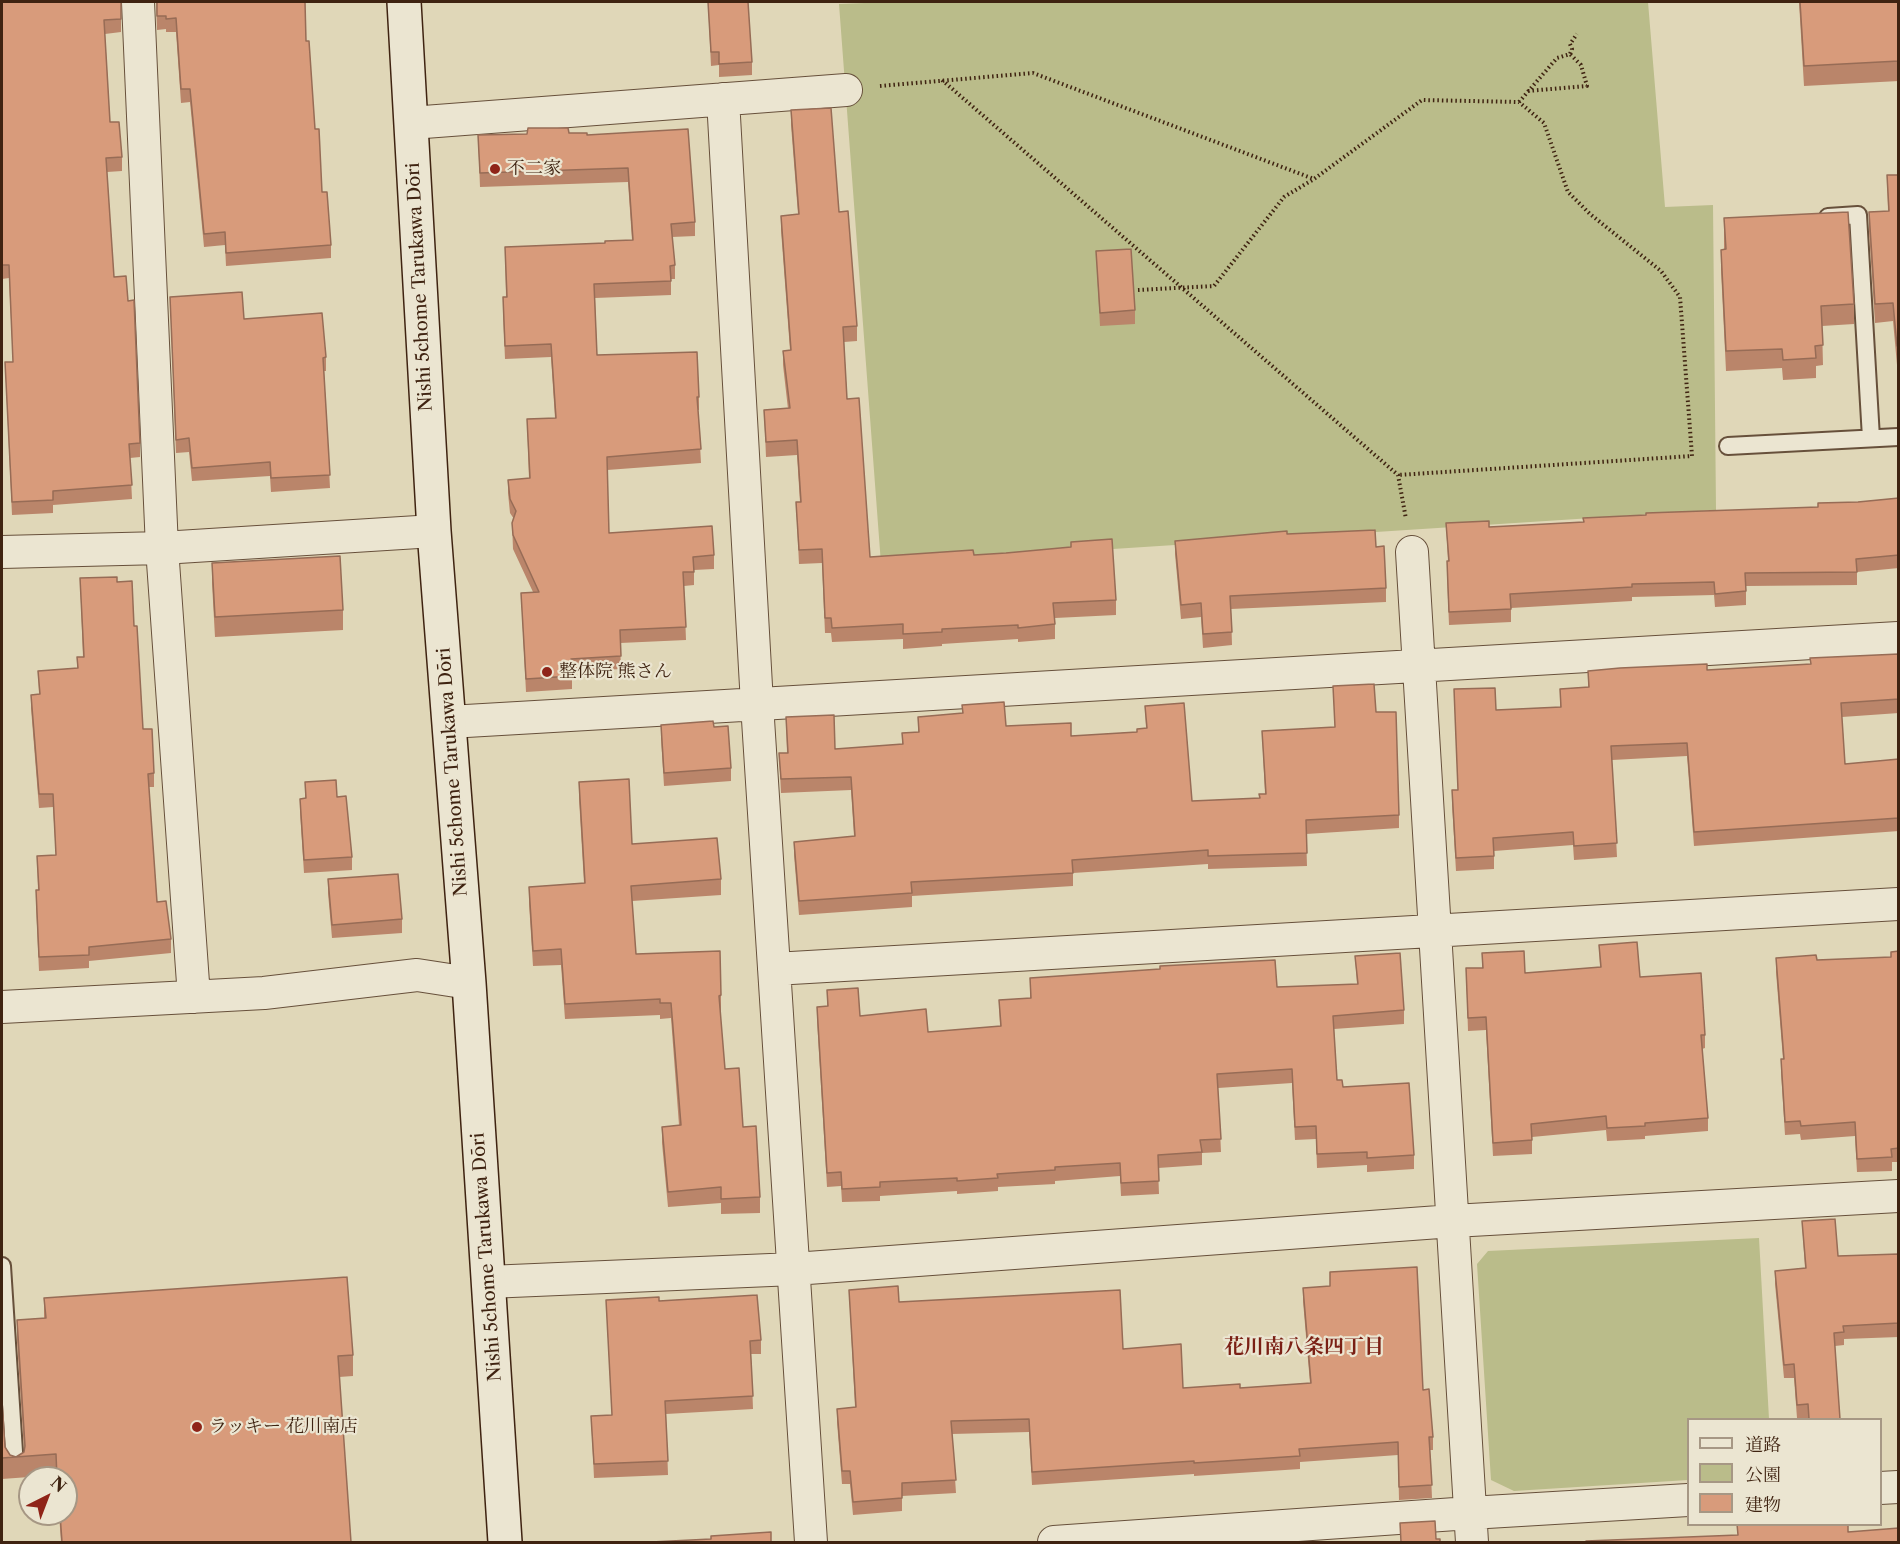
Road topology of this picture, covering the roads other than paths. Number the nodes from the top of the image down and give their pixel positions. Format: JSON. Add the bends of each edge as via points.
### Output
{"nodes":[{"id":1,"x":138,"y":2,"type":"edge"},
{"id":2,"x":404,"y":2,"type":"edge"},
{"id":3,"x":846,"y":90,"type":"road end"},
{"id":4,"x":723,"y":99,"type":"junction"},
{"id":5,"x":411,"y":123,"type":"junction"},
{"id":6,"x":1813,"y":218,"type":"edge"},
{"id":7,"x":1899,"y":437,"type":"edge"},
{"id":8,"x":1871,"y":438,"type":"junction"},
{"id":9,"x":1728,"y":446,"type":"dead end"},
{"id":10,"x":434,"y":531,"type":"junction"},
{"id":11,"x":162,"y":548,"type":"junction"},
{"id":12,"x":2,"y":552,"type":"edge"},
{"id":13,"x":1412,"y":552,"type":"road end"},
{"id":14,"x":1899,"y":638,"type":"edge"},
{"id":15,"x":1420,"y":666,"type":"junction"},
{"id":16,"x":757,"y":704,"type":"junction"},
{"id":17,"x":449,"y":722,"type":"junction"},
{"id":18,"x":1899,"y":904,"type":"edge"},
{"id":19,"x":1436,"y":930,"type":"junction"},
{"id":20,"x":774,"y":969,"type":"junction"},
{"id":21,"x":469,"y":983,"type":"junction"},
{"id":22,"x":194,"y":997,"type":"junction"},
{"id":23,"x":2,"y":1007,"type":"edge"},
{"id":24,"x":1899,"y":1196,"type":"edge"},
{"id":25,"x":1453,"y":1221,"type":"junction"},
{"id":26,"x":2,"y":1266,"type":"edge"},
{"id":27,"x":794,"y":1269,"type":"junction"},
{"id":28,"x":488,"y":1282,"type":"junction"},
{"id":29,"x":15,"y":1467,"type":"dead end"},
{"id":30,"x":1899,"y":1487,"type":"edge"},
{"id":31,"x":1882,"y":1488,"type":"edge"},
{"id":32,"x":1687,"y":1500,"type":"edge"},
{"id":33,"x":1471,"y":1528,"type":"edge"},
{"id":34,"x":505,"y":1542,"type":"edge"},
{"id":35,"x":811,"y":1542,"type":"edge"},
{"id":36,"x":1054,"y":1542,"type":"edge"}],
"edges":[{"from":1,"to":11,"type":"street"},
{"from":2,"to":5,"type":"main road","name":"Nishi 5chome Tarukawa Dōri"},
{"from":3,"to":4,"type":"street"},
{"from":4,"to":5,"type":"street"},
{"from":4,"to":16,"type":"street"},
{"from":5,"to":10,"type":"main road","name":"Nishi 5chome Tarukawa Dōri"},
{"from":6,"to":8,"type":"lane","via":[[1858,215]]},
{"from":7,"to":8,"type":"lane"},
{"from":8,"to":9,"type":"lane"},
{"from":10,"to":11,"type":"street"},
{"from":10,"to":17,"type":"main road","name":"Nishi 5chome Tarukawa Dōri"},
{"from":11,"to":12,"type":"street"},
{"from":11,"to":22,"type":"street"},
{"from":13,"to":15,"type":"street"},
{"from":14,"to":15,"type":"street"},
{"from":15,"to":16,"type":"street"},
{"from":15,"to":19,"type":"street"},
{"from":16,"to":17,"type":"street"},
{"from":16,"to":20,"type":"street"},
{"from":17,"to":21,"type":"main road","name":"Nishi 5chome Tarukawa Dōri"},
{"from":18,"to":19,"type":"street"},
{"from":19,"to":20,"type":"street"},
{"from":19,"to":25,"type":"street"},
{"from":20,"to":27,"type":"street"},
{"from":21,"to":22,"type":"street","via":[[417,975]]},
{"from":21,"to":28,"type":"main road","name":"Nishi 5chome Tarukawa Dōri"},
{"from":22,"to":23,"type":"street"},
{"from":24,"to":25,"type":"street"},
{"from":25,"to":27,"type":"street"},
{"from":25,"to":33,"type":"street"},
{"from":26,"to":29,"type":"lane"},
{"from":27,"to":28,"type":"street"},
{"from":27,"to":35,"type":"street"},
{"from":28,"to":34,"type":"main road","name":"Nishi 5chome Tarukawa Dōri"},
{"from":30,"to":31,"type":"street"},
{"from":32,"to":33,"type":"street"},
{"from":33,"to":36,"type":"street"}]}
